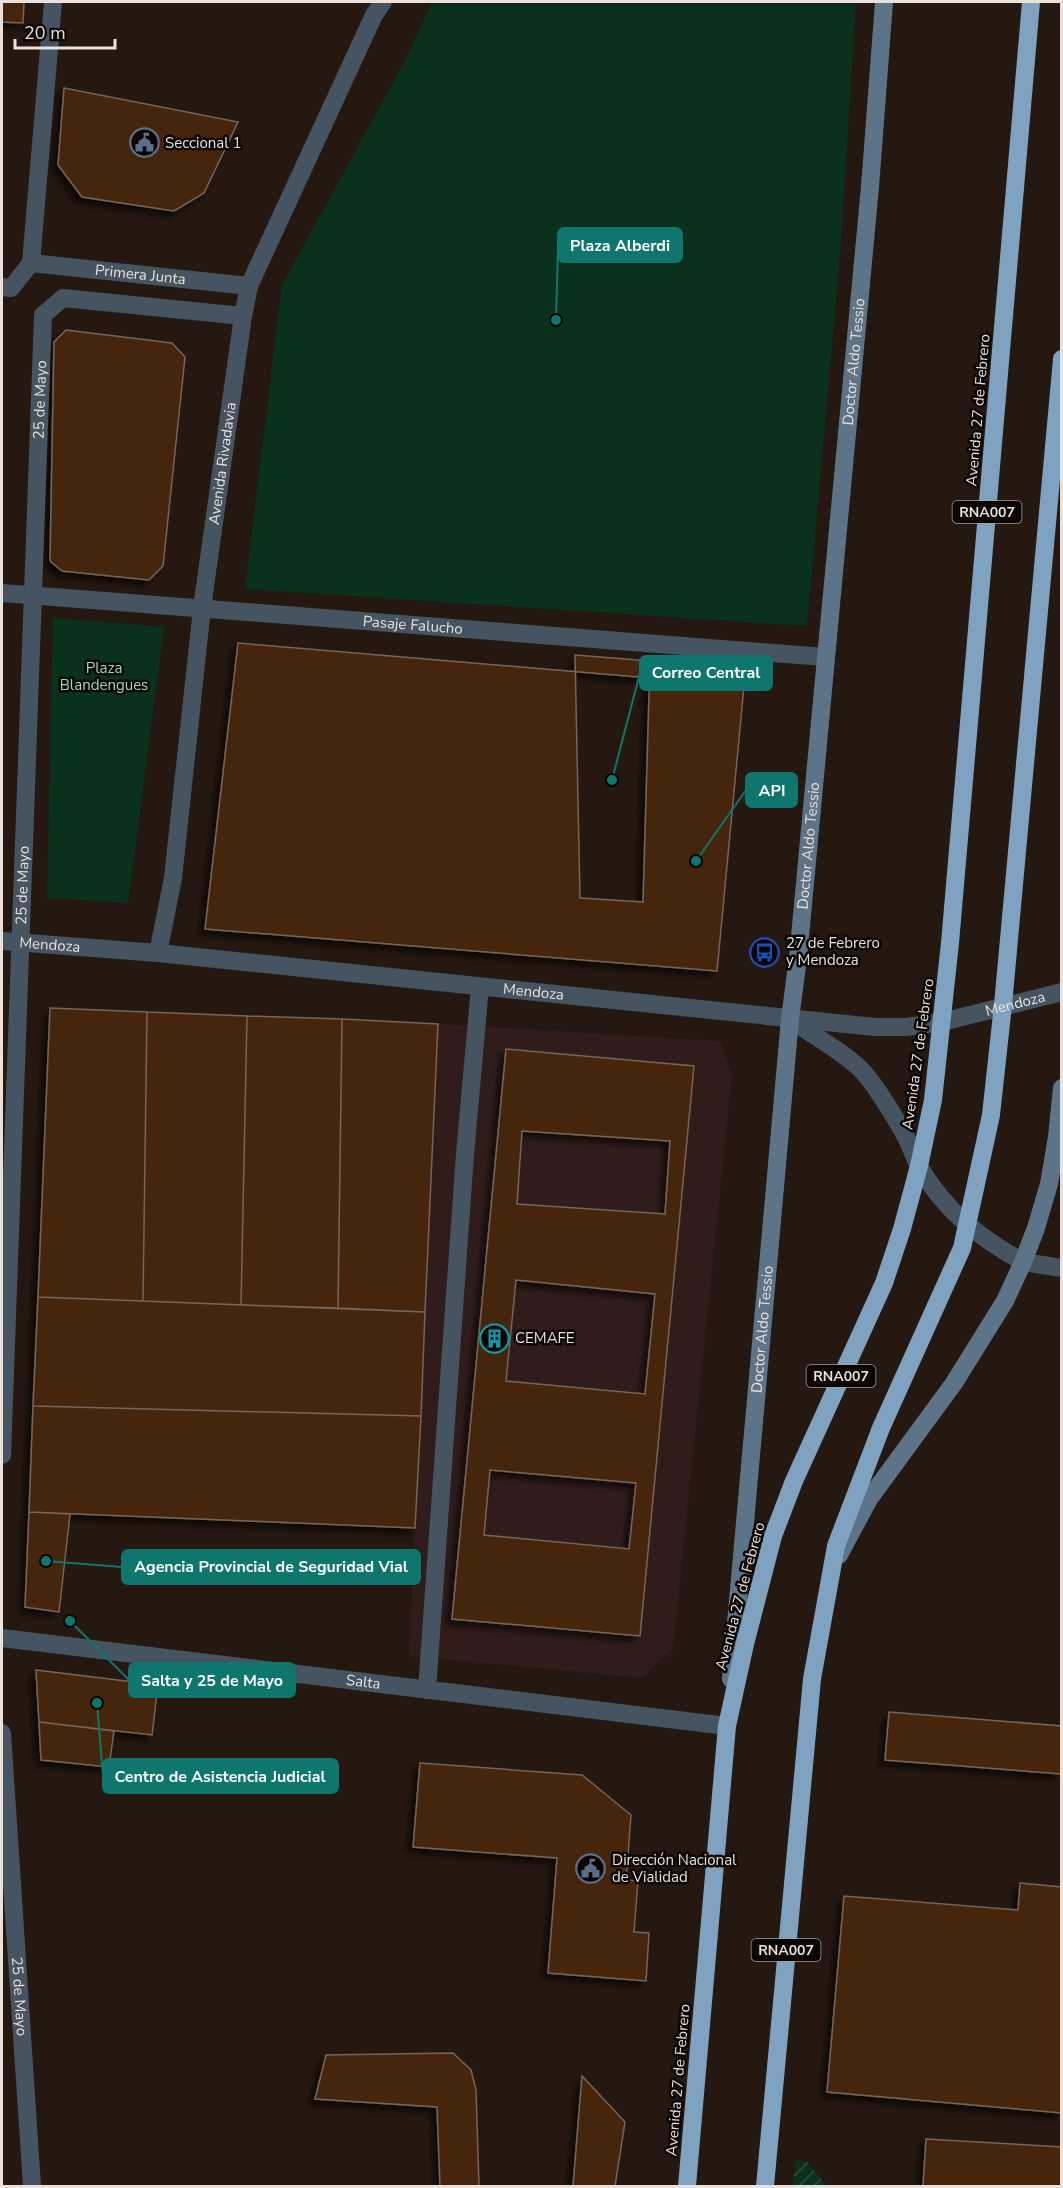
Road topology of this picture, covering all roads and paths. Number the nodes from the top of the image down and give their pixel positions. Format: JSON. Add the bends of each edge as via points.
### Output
{"nodes":[{"id":1,"x":53,"y":2,"type":"edge"},
{"id":2,"x":382,"y":2,"type":"edge"},
{"id":3,"x":884,"y":2,"type":"edge"},
{"id":4,"x":1031,"y":2,"type":"edge"},
{"id":5,"x":31,"y":263,"type":"junction"},
{"id":6,"x":249,"y":286,"type":"junction"},
{"id":7,"x":6,"y":287,"type":"edge"},
{"id":8,"x":243,"y":316,"type":"junction"},
{"id":9,"x":1062,"y":359,"type":"edge"},
{"id":10,"x":2,"y":593,"type":"edge"},
{"id":11,"x":33,"y":595,"type":"junction"},
{"id":12,"x":202,"y":608,"type":"junction"},
{"id":13,"x":825,"y":657,"type":"junction"},
{"id":14,"x":2,"y":941,"type":"edge"},
{"id":15,"x":20,"y":943,"type":"junction"},
{"id":16,"x":158,"y":953,"type":"junction"},
{"id":17,"x":480,"y":987,"type":"junction"},
{"id":18,"x":1062,"y":992,"type":"edge"},
{"id":19,"x":1003,"y":1005,"type":"junction"},
{"id":20,"x":790,"y":1019,"type":"junction"},
{"id":21,"x":942,"y":1022,"type":"junction"},
{"id":22,"x":1062,"y":1088,"type":"edge"},
{"id":23,"x":919,"y":1166,"type":"junction"},
{"id":24,"x":966,"y":1224,"type":"junction"},
{"id":25,"x":1023,"y":1262,"type":"junction"},
{"id":26,"x":1062,"y":1268,"type":"edge"},
{"id":27,"x":2,"y":1455,"type":"edge"},
{"id":28,"x":831,"y":1570,"type":"junction"},
{"id":29,"x":2,"y":1638,"type":"edge"},
{"id":30,"x":427,"y":1690,"type":"junction"},
{"id":31,"x":727,"y":1726,"type":"junction"},
{"id":32,"x":2,"y":1733,"type":"edge"},
{"id":33,"x":32,"y":2187,"type":"edge"},
{"id":34,"x":687,"y":2187,"type":"edge"},
{"id":35,"x":765,"y":2187,"type":"edge"}],
"edges":[{"from":1,"to":5,"type":"street"},
{"from":2,"to":6,"type":"street","name":"Avenida Rivadavia"},
{"from":3,"to":13,"type":"main road","name":"Doctor Aldo Tessio"},
{"from":4,"to":21,"type":"highway","name":"Avenida 27 de Febrero","number":"RNA007"},
{"from":5,"to":6,"type":"street","name":"Primera Junta"},
{"from":5,"to":7,"type":"street"},
{"from":6,"to":8,"type":"street","name":"Avenida Rivadavia"},
{"from":8,"to":11,"type":"street","name":"25 de Mayo","via":[[63,298],[43,315]]},
{"from":8,"to":12,"type":"street","name":"Avenida Rivadavia"},
{"from":9,"to":19,"type":"highway","number":"RNA007"},
{"from":10,"to":11,"type":"street","name":"Pasaje Falucho"},
{"from":11,"to":12,"type":"street","name":"Pasaje Falucho"},
{"from":11,"to":15,"type":"street","name":"25 de Mayo"},
{"from":12,"to":13,"type":"street","name":"Pasaje Falucho","via":[[607,635]]},
{"from":12,"to":16,"type":"street","name":"Avenida Rivadavia","via":[[173,878]]},
{"from":13,"to":20,"type":"main road","name":"Doctor Aldo Tessio"},
{"from":14,"to":15,"type":"street","name":"Mendoza"},
{"from":15,"to":16,"type":"street","name":"Mendoza"},
{"from":15,"to":27,"type":"street","name":"25 de Mayo"},
{"from":16,"to":17,"type":"street","name":"Mendoza"},
{"from":17,"to":20,"type":"street","name":"Mendoza"},
{"from":17,"to":30,"type":"street"},
{"from":18,"to":19,"type":"street","name":"Mendoza"},
{"from":19,"to":21,"type":"street","name":"Mendoza"},
{"from":19,"to":24,"type":"highway","number":"RNA007","via":[[991,1115]]},
{"from":20,"to":21,"type":"street","name":"Mendoza","via":[[875,1027]]},
{"from":20,"to":23,"type":"street","via":[[863,1071],[906,1137]]},
{"from":20,"to":31,"type":"main road","name":"Doctor Aldo Tessio"},
{"from":21,"to":23,"type":"highway","name":"Avenida 27 de Febrero","number":"RNA007","via":[[933,1100]]},
{"from":22,"to":25,"type":"main road","via":[[1049,1184]]},
{"from":23,"to":24,"type":"street","via":[[935,1192]]},
{"from":23,"to":31,"type":"highway","name":"Avenida 27 de Febrero","number":"RNA007","via":[[884,1283],[772,1536]]},
{"from":24,"to":25,"type":"street","via":[[990,1244]]},
{"from":24,"to":28,"type":"highway","number":"RNA007","via":[[962,1248],[877,1439],[836,1545]]},
{"from":25,"to":26,"type":"street"},
{"from":25,"to":28,"type":"main road","via":[[1005,1301],[954,1383],[869,1499]]},
{"from":28,"to":35,"type":"highway","number":"RNA007","via":[[812,1679]]},
{"from":29,"to":30,"type":"street","name":"Salta"},
{"from":30,"to":31,"type":"street","name":"Salta"},
{"from":31,"to":34,"type":"highway","name":"Avenida 27 de Febrero","number":"RNA007"},
{"from":32,"to":33,"type":"street","name":"25 de Mayo"}]}
